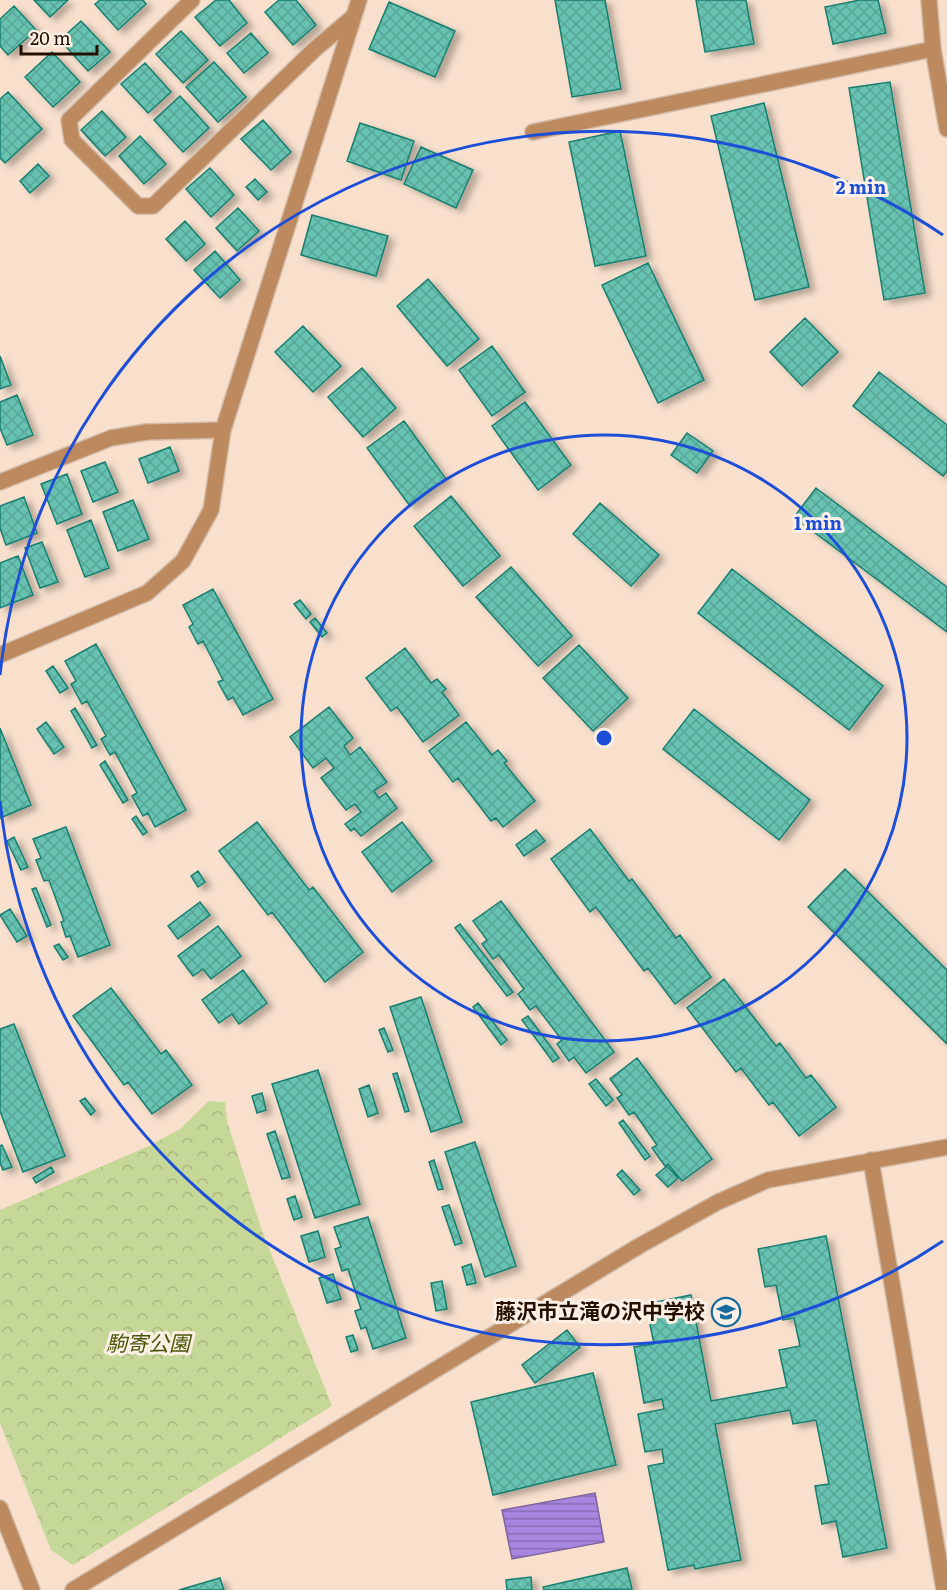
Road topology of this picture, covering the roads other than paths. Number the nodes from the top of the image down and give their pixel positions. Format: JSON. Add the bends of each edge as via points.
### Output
{"nodes":[{"id":1,"x":192,"y":0,"type":"edge"},
{"id":2,"x":359,"y":0,"type":"edge"},
{"id":3,"x":929,"y":0,"type":"edge"},
{"id":4,"x":354,"y":17,"type":"junction"},
{"id":5,"x":933,"y":49,"type":"junction"},
{"id":6,"x":947,"y":129,"type":"edge"},
{"id":7,"x":533,"y":132,"type":"dead end"},
{"id":8,"x":224,"y":430,"type":"junction"},
{"id":9,"x":0,"y":482,"type":"edge"},
{"id":10,"x":0,"y":655,"type":"edge"},
{"id":11,"x":947,"y":1147,"type":"edge"},
{"id":12,"x":871,"y":1160,"type":"junction"},
{"id":13,"x":0,"y":1508,"type":"edge"},
{"id":14,"x":32,"y":1590,"type":"edge"},
{"id":15,"x":73,"y":1590,"type":"edge"},
{"id":16,"x":944,"y":1590,"type":"edge"}],
"edges":[{"from":1,"to":4,"type":"street","via":[[69,120],[72,140],[138,206],[153,206],[315,49]]},
{"from":2,"to":4,"type":"street"},
{"from":3,"to":5,"type":"street"},
{"from":4,"to":8,"type":"street"},
{"from":5,"to":6,"type":"street"},
{"from":5,"to":7,"type":"street"},
{"from":8,"to":9,"type":"street","via":[[147,432],[111,438]]},
{"from":8,"to":10,"type":"street","via":[[211,510],[183,561],[147,593]]},
{"from":11,"to":12,"type":"street"},
{"from":12,"to":15,"type":"street","via":[[768,1180],[718,1202],[639,1246]]},
{"from":12,"to":16,"type":"street"},
{"from":13,"to":14,"type":"street"}]}
